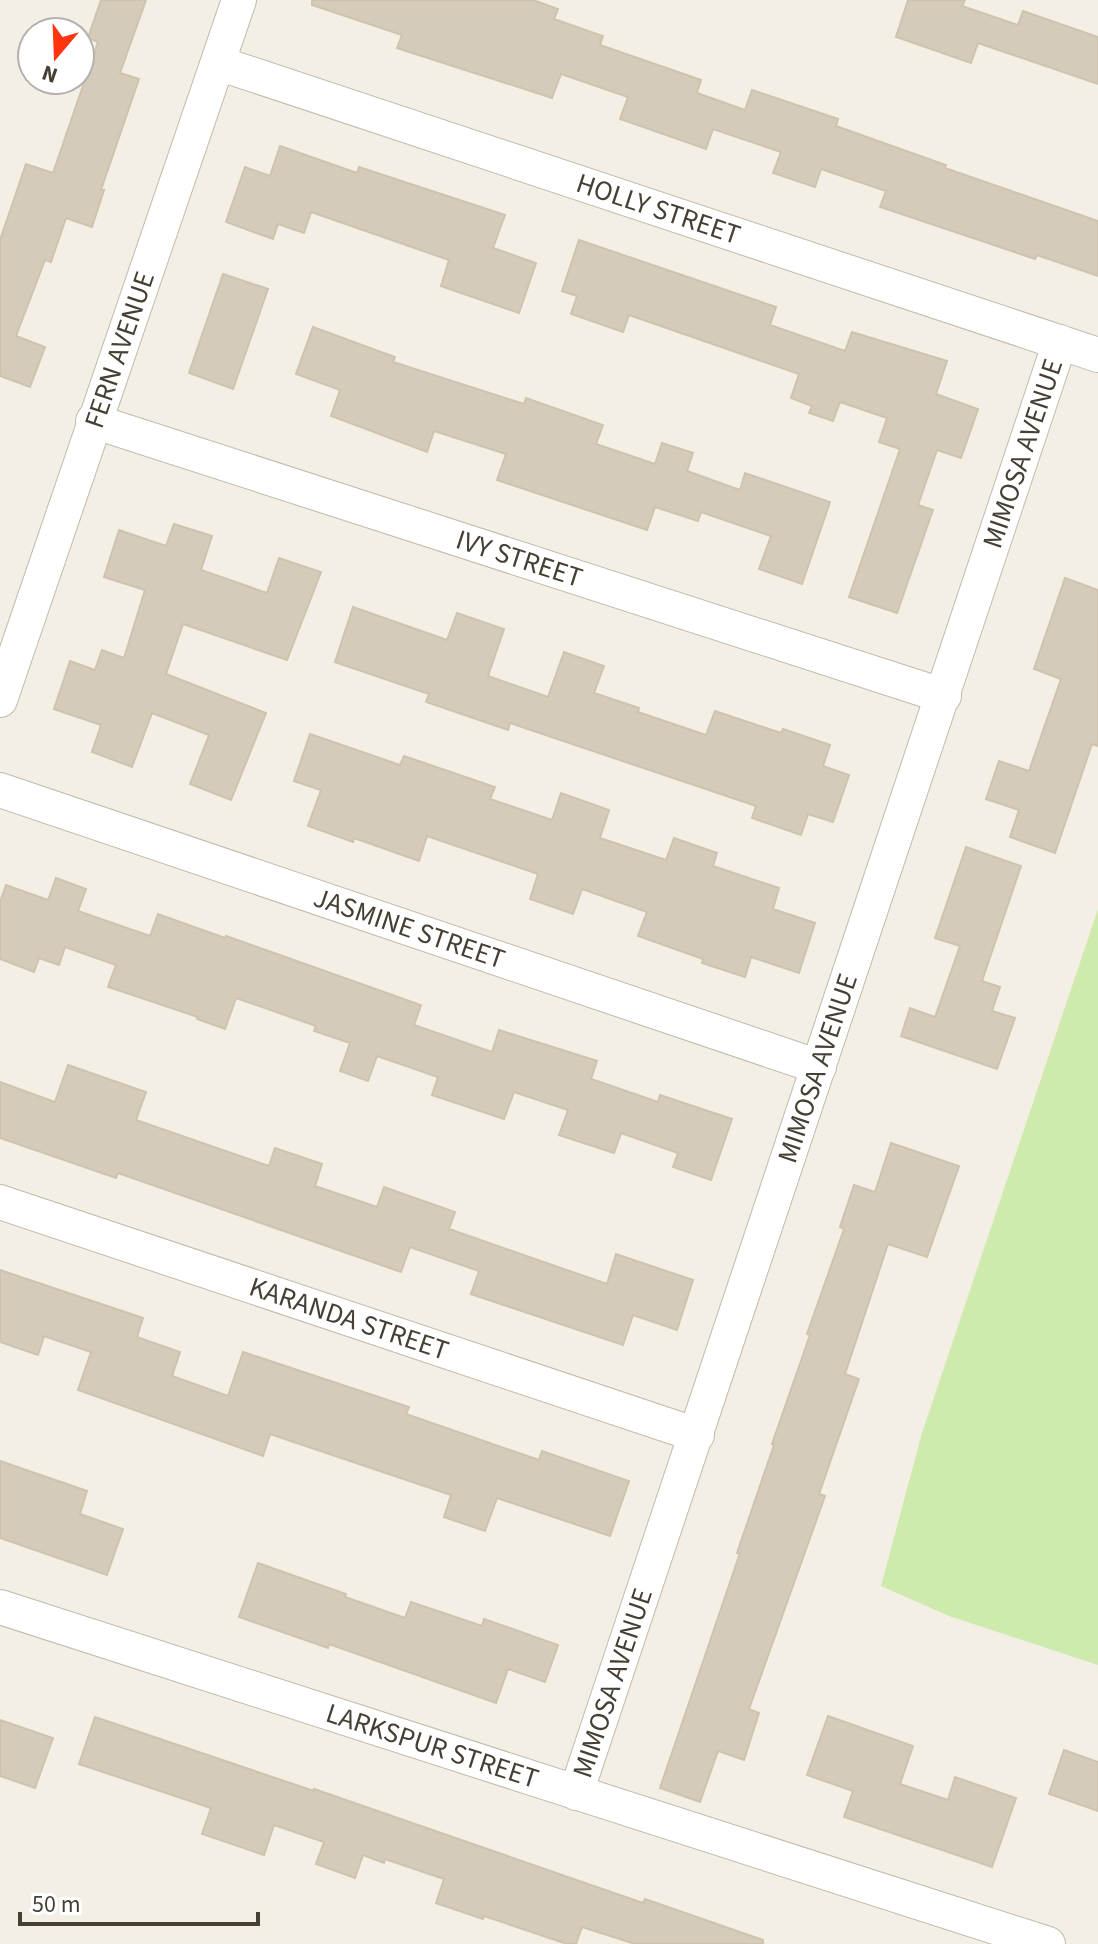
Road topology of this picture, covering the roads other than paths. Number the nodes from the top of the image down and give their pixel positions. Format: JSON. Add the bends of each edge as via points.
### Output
{"nodes":[{"id":1,"x":239,"y":0,"type":"edge"},
{"id":2,"x":218,"y":63,"type":"junction"},
{"id":3,"x":1060,"y":342,"type":"junction"},
{"id":4,"x":1098,"y":355,"type":"edge"},
{"id":5,"x":93,"y":421,"type":"junction"},
{"id":6,"x":944,"y":696,"type":"junction"},
{"id":7,"x":0,"y":700,"type":"edge"},
{"id":8,"x":0,"y":790,"type":"edge"},
{"id":9,"x":819,"y":1067,"type":"junction"},
{"id":10,"x":0,"y":1202,"type":"edge"},
{"id":11,"x":697,"y":1435,"type":"junction"},
{"id":12,"x":0,"y":1607,"type":"edge"},
{"id":13,"x":576,"y":1793,"type":"junction"},
{"id":14,"x":1048,"y":1944,"type":"edge"}],
"edges":[{"from":1,"to":2,"type":"street","name":"FERN AVENUE"},
{"from":2,"to":3,"type":"street","name":"HOLLY STREET"},
{"from":2,"to":5,"type":"street","name":"FERN AVENUE"},
{"from":3,"to":4,"type":"street","name":"HOLLY STREET"},
{"from":3,"to":6,"type":"street","name":"MIMOSA AVENUE"},
{"from":5,"to":6,"type":"street","name":"IVY STREET"},
{"from":5,"to":7,"type":"street","name":"FERN AVENUE"},
{"from":6,"to":9,"type":"street","name":"MIMOSA AVENUE"},
{"from":8,"to":9,"type":"street","name":"JASMINE STREET"},
{"from":9,"to":11,"type":"street","name":"MIMOSA AVENUE"},
{"from":10,"to":11,"type":"street","name":"KARANDA STREET"},
{"from":11,"to":13,"type":"street","name":"MIMOSA AVENUE"},
{"from":12,"to":13,"type":"street","name":"LARKSPUR STREET"},
{"from":13,"to":14,"type":"street","name":"LARKSPUR STREET"}]}
